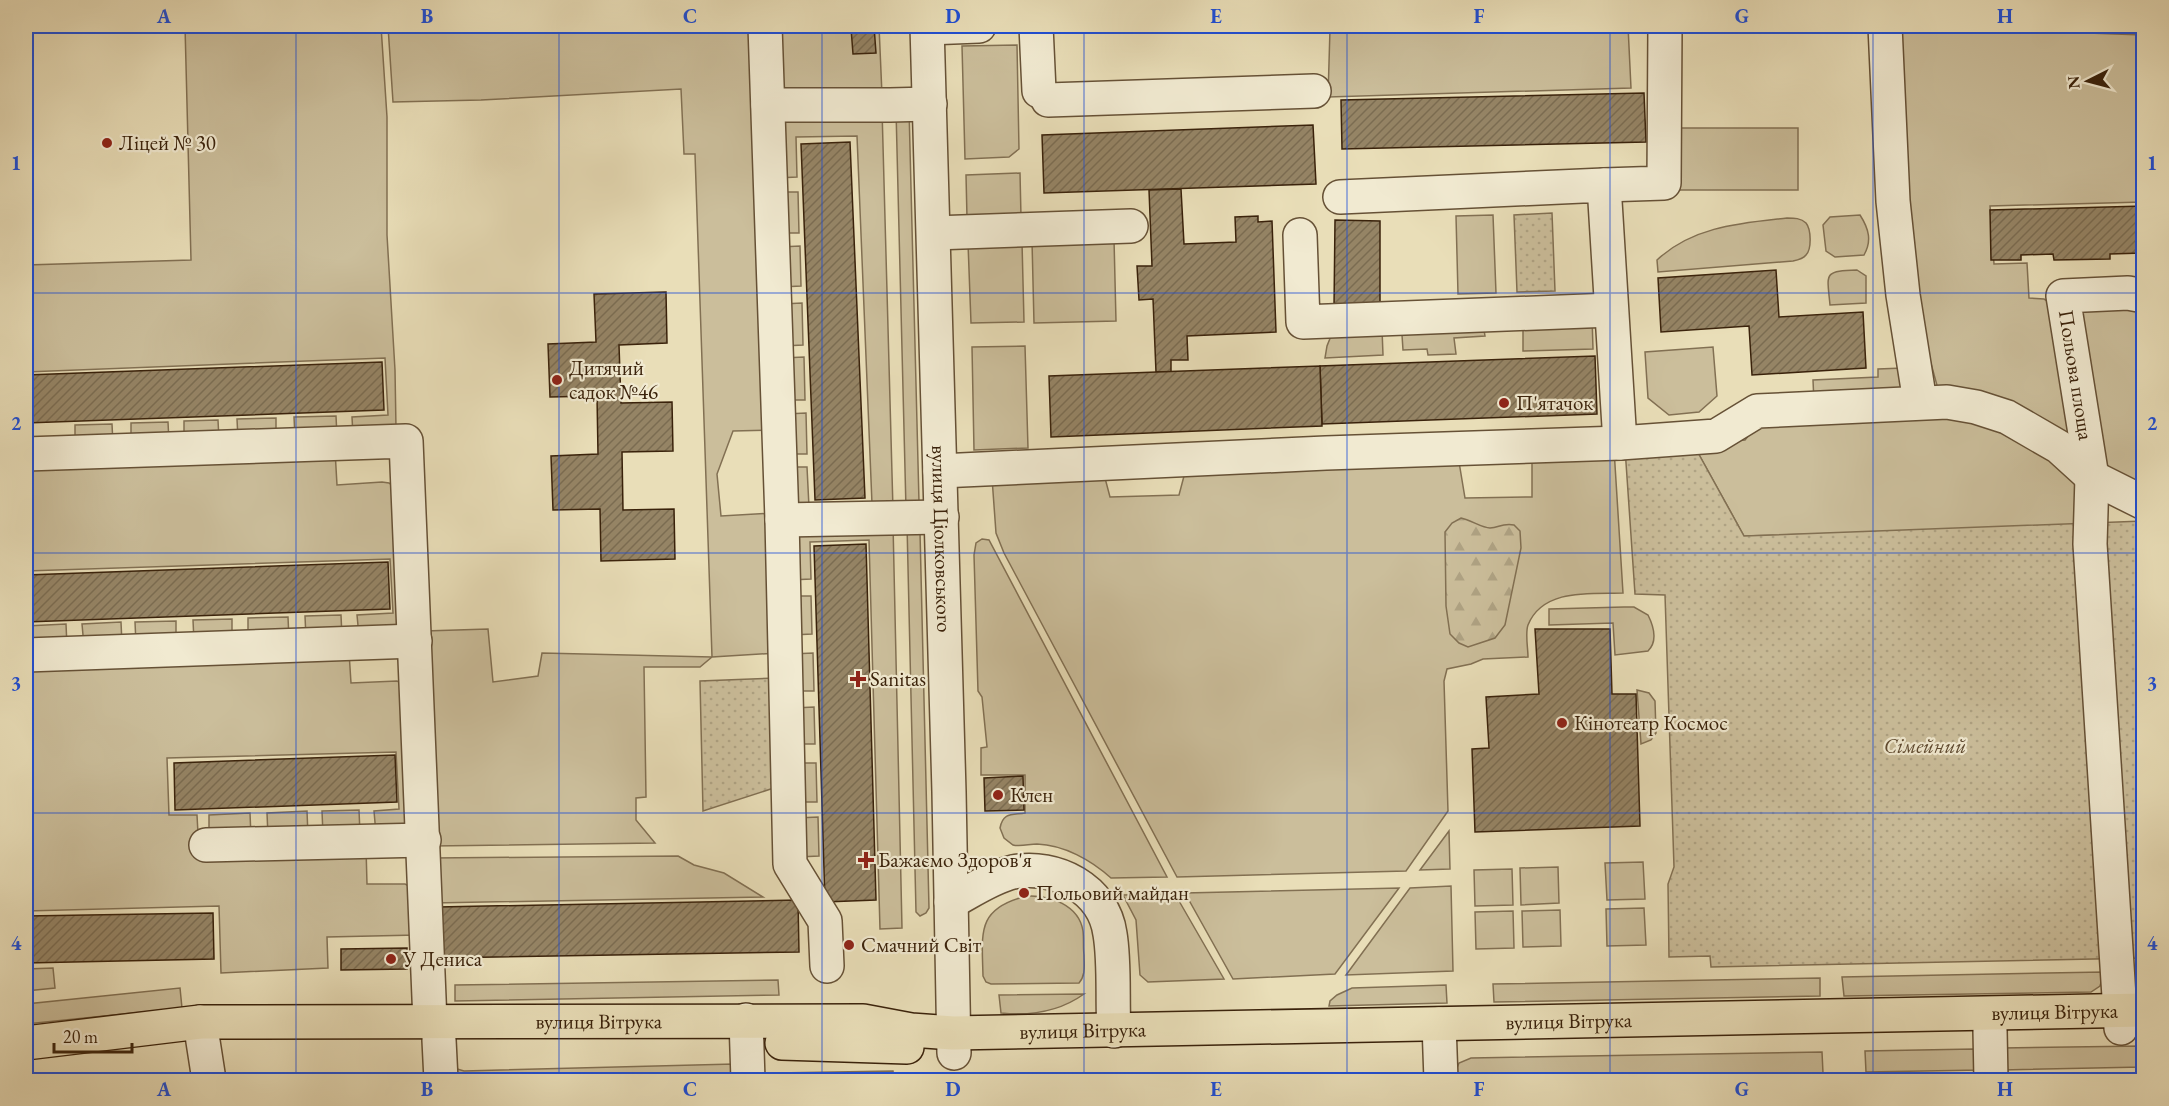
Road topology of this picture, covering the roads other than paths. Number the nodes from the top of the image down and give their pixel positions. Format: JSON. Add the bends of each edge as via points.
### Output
{"nodes":[{"id":1,"x":765,"y":26,"type":"edge"},
{"id":2,"x":980,"y":26,"type":"edge"},
{"id":3,"x":1036,"y":26,"type":"edge"},
{"id":4,"x":1665,"y":26,"type":"edge"},
{"id":5,"x":1885,"y":26,"type":"edge"},
{"id":6,"x":927,"y":27,"type":"edge"},
{"id":7,"x":1314,"y":91,"type":"dead end"},
{"id":8,"x":930,"y":104,"type":"junction"},
{"id":9,"x":768,"y":105,"type":"junction"},
{"id":10,"x":1604,"y":186,"type":"junction"},
{"id":11,"x":1340,"y":197,"type":"dead end"},
{"id":12,"x":1131,"y":226,"type":"dead end"},
{"id":13,"x":934,"y":233,"type":"junction"},
{"id":14,"x":1300,"y":235,"type":"dead end"},
{"id":15,"x":2144,"y":296,"type":"edge"},
{"id":16,"x":1611,"y":310,"type":"junction"},
{"id":17,"x":1920,"y":402,"type":"junction"},
{"id":18,"x":1620,"y":443,"type":"junction"},
{"id":19,"x":26,"y":454,"type":"edge"},
{"id":20,"x":940,"y":471,"type":"junction"},
{"id":21,"x":2092,"y":477,"type":"junction"},
{"id":22,"x":2144,"y":503,"type":"edge"},
{"id":23,"x":942,"y":518,"type":"junction"},
{"id":24,"x":782,"y":520,"type":"junction"},
{"id":25,"x":415,"y":641,"type":"junction"},
{"id":26,"x":26,"y":655,"type":"edge"},
{"id":27,"x":424,"y":840,"type":"junction"},
{"id":28,"x":206,"y":846,"type":"dead end"},
{"id":29,"x":951,"y":902,"type":"junction"},
{"id":30,"x":827,"y":966,"type":"dead end"},
{"id":31,"x":2132,"y":1019,"type":"edge"},
{"id":32,"x":1990,"y":1030,"type":"junction"},
{"id":33,"x":202,"y":1031,"type":"junction"},
{"id":34,"x":434,"y":1031,"type":"junction"},
{"id":35,"x":746,"y":1031,"type":"junction"},
{"id":36,"x":1114,"y":1031,"type":"junction"},
{"id":37,"x":1439,"y":1033,"type":"junction"},
{"id":38,"x":26,"y":1043,"type":"edge"},
{"id":39,"x":953,"y":1043,"type":"junction"},
{"id":40,"x":26,"y":1060,"type":"edge"},
{"id":41,"x":209,"y":1080,"type":"edge"},
{"id":42,"x":441,"y":1080,"type":"edge"},
{"id":43,"x":748,"y":1080,"type":"edge"},
{"id":44,"x":1441,"y":1080,"type":"edge"},
{"id":45,"x":1991,"y":1080,"type":"edge"}],
"edges":[{"from":1,"to":9,"type":"street"},
{"from":2,"to":6,"type":"street"},
{"from":3,"to":7,"type":"street","via":[[1043,96]]},
{"from":4,"to":10,"type":"street","via":[[1664,183]]},
{"from":5,"to":17,"type":"street","via":[[1893,201]]},
{"from":6,"to":8,"type":"street","name":"вулиця Ціолковського"},
{"from":8,"to":9,"type":"street"},
{"from":8,"to":13,"type":"street","name":"вулиця Ціолковського"},
{"from":9,"to":24,"type":"street"},
{"from":10,"to":11,"type":"street"},
{"from":10,"to":16,"type":"street"},
{"from":12,"to":13,"type":"street"},
{"from":13,"to":20,"type":"street","name":"вулиця Ціолковського"},
{"from":14,"to":16,"type":"street","via":[[1303,322]]},
{"from":15,"to":21,"type":"street","name":"Польова площа","via":[[2063,296]]},
{"from":16,"to":18,"type":"street"},
{"from":17,"to":18,"type":"street","via":[[1757,411],[1716,436]]},
{"from":17,"to":21,"type":"street","via":[[1976,406],[2007,417],[2059,447]]},
{"from":18,"to":20,"type":"street"},
{"from":19,"to":25,"type":"street","via":[[406,441]]},
{"from":20,"to":23,"type":"street","name":"вулиця Ціолковського"},
{"from":21,"to":22,"type":"street"},
{"from":21,"to":31,"type":"street","via":[[2091,544]]},
{"from":23,"to":24,"type":"street"},
{"from":23,"to":29,"type":"street","name":"вулиця Ціолковського"},
{"from":24,"to":30,"type":"street","via":[[790,864],[825,921]]},
{"from":25,"to":26,"type":"street"},
{"from":25,"to":27,"type":"street"},
{"from":27,"to":28,"type":"street"},
{"from":27,"to":34,"type":"street"},
{"from":29,"to":36,"type":"street","via":[[1017,872],[1056,874],[1083,887],[1105,914],[1110,934]]},
{"from":29,"to":39,"type":"street","name":"вулиця Ціолковського"},
{"from":31,"to":32,"type":"main road","name":"вулиця Вітрука"},
{"from":31,"to":37,"type":"main road","name":"вулиця Вітрука"},
{"from":32,"to":37,"type":"main road","name":"вулиця Вітрука"},
{"from":32,"to":45,"type":"street"},
{"from":33,"to":34,"type":"main road","name":"вулиця Вітрука"},
{"from":33,"to":38,"type":"main road","name":"вулиця Вітрука"},
{"from":33,"to":40,"type":"main road","name":"вулиця Вітрука"},
{"from":33,"to":41,"type":"street"},
{"from":34,"to":35,"type":"main road","name":"вулиця Вітрука"},
{"from":34,"to":42,"type":"street"},
{"from":35,"to":39,"type":"main road","name":"вулиця Вітрука","via":[[901,1046]]},
{"from":35,"to":43,"type":"street"},
{"from":36,"to":37,"type":"main road","name":"вулиця Вітрука"},
{"from":36,"to":39,"type":"main road","name":"вулиця Вітрука"},
{"from":37,"to":39,"type":"main road","name":"вулиця Вітрука"},
{"from":37,"to":44,"type":"street"}]}
